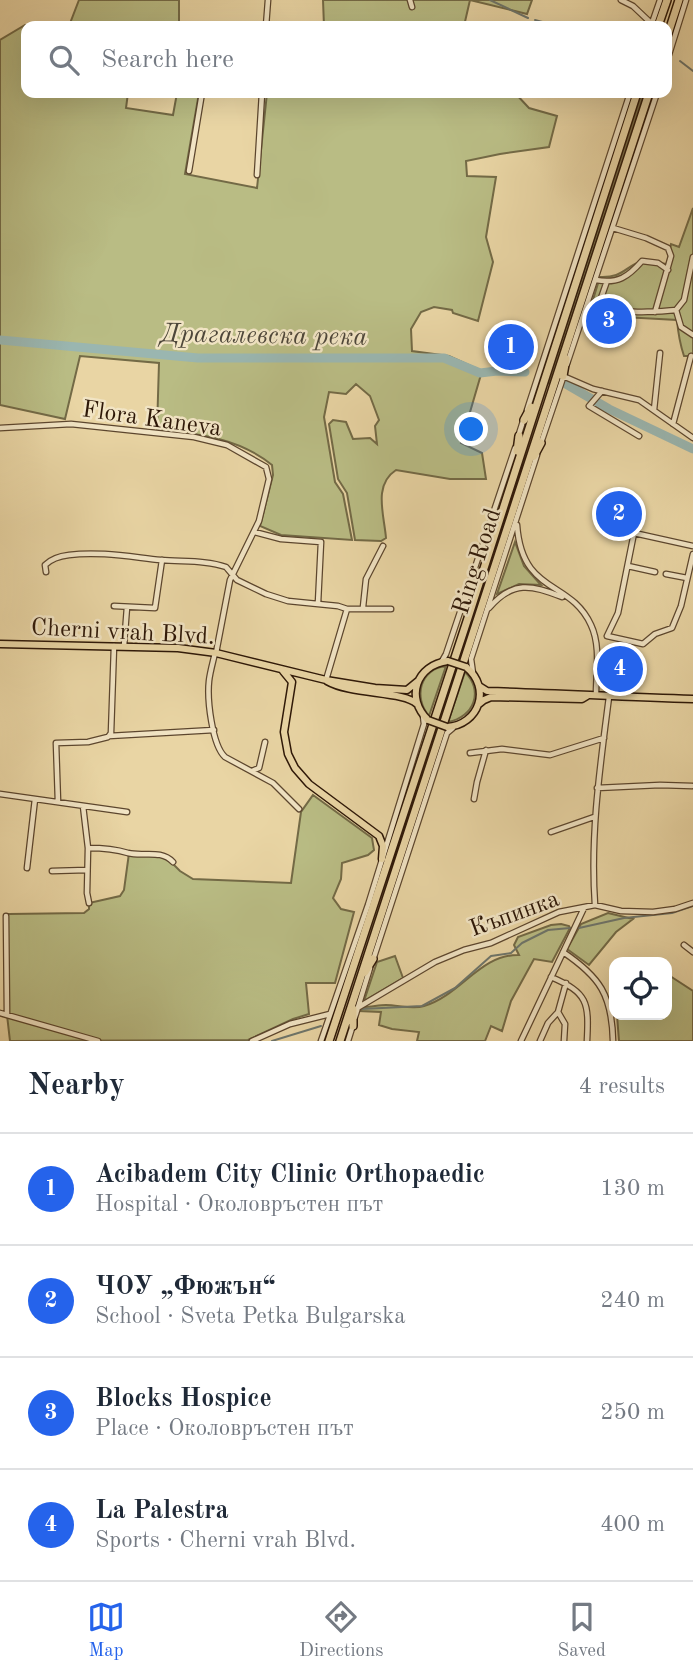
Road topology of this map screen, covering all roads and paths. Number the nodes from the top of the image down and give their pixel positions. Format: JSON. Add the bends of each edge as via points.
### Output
{"nodes":[{"id":1,"x":268,"y":0,"type":"edge"},
{"id":2,"x":410,"y":0,"type":"edge"},
{"id":3,"x":621,"y":0,"type":"edge"},
{"id":4,"x":660,"y":0,"type":"edge"},
{"id":5,"x":667,"y":0,"type":"edge"},
{"id":6,"x":679,"y":0,"type":"edge"},
{"id":7,"x":686,"y":0,"type":"edge"},
{"id":8,"x":412,"y":7,"type":"dead end"},
{"id":9,"x":266,"y":21,"type":"edge"},
{"id":10,"x":649,"y":21,"type":"edge"},
{"id":11,"x":655,"y":21,"type":"edge"},
{"id":12,"x":656,"y":21,"type":"edge"},
{"id":13,"x":672,"y":22,"type":"edge"},
{"id":14,"x":672,"y":45,"type":"edge"},
{"id":15,"x":201,"y":98,"type":"edge"},
{"id":16,"x":262,"y":98,"type":"edge"},
{"id":17,"x":628,"y":98,"type":"edge"},
{"id":18,"x":635,"y":98,"type":"edge"},
{"id":19,"x":647,"y":98,"type":"edge"},
{"id":20,"x":655,"y":98,"type":"edge"},
{"id":21,"x":189,"y":171,"type":"dead end"},
{"id":22,"x":257,"y":174,"type":"dead end"},
{"id":23,"x":613,"y":228,"type":"junction"},
{"id":24,"x":693,"y":257,"type":"edge"},
{"id":25,"x":668,"y":270,"type":"junction"},
{"id":26,"x":596,"y":280,"type":"junction"},
{"id":27,"x":607,"y":281,"type":"junction"},
{"id":28,"x":676,"y":310,"type":"junction"},
{"id":29,"x":655,"y":312,"type":"junction"},
{"id":30,"x":570,"y":334,"type":"junction"},
{"id":31,"x":693,"y":335,"type":"edge"},
{"id":32,"x":660,"y":353,"type":"dead end"},
{"id":33,"x":691,"y":356,"type":"dead end"},
{"id":34,"x":563,"y":376,"type":"junction"},
{"id":35,"x":540,"y":391,"type":"junction"},
{"id":36,"x":602,"y":391,"type":"junction"},
{"id":37,"x":654,"y":411,"type":"junction"},
{"id":38,"x":524,"y":420,"type":"junction"},
{"id":39,"x":673,"y":425,"type":"junction"},
{"id":40,"x":0,"y":428,"type":"edge"},
{"id":41,"x":519,"y":436,"type":"junction"},
{"id":42,"x":639,"y":436,"type":"dead end"},
{"id":43,"x":693,"y":438,"type":"edge"},
{"id":44,"x":541,"y":443,"type":"junction"},
{"id":45,"x":516,"y":466,"type":"junction"},
{"id":46,"x":526,"y":472,"type":"junction"},
{"id":47,"x":517,"y":521,"type":"junction"},
{"id":48,"x":254,"y":532,"type":"junction"},
{"id":49,"x":383,"y":546,"type":"dead end"},
{"id":50,"x":693,"y":546,"type":"edge"},
{"id":51,"x":693,"y":554,"type":"edge"},
{"id":52,"x":162,"y":560,"type":"junction"},
{"id":53,"x":628,"y":566,"type":"junction"},
{"id":54,"x":46,"y":572,"type":"dead end"},
{"id":55,"x":655,"y":572,"type":"dead end"},
{"id":56,"x":232,"y":573,"type":"junction"},
{"id":57,"x":666,"y":574,"type":"dead end"},
{"id":58,"x":687,"y":578,"type":"junction"},
{"id":59,"x":569,"y":600,"type":"junction"},
{"id":60,"x":318,"y":603,"type":"junction"},
{"id":61,"x":114,"y":606,"type":"dead end"},
{"id":62,"x":127,"y":607,"type":"junction"},
{"id":63,"x":363,"y":608,"type":"junction"},
{"id":64,"x":347,"y":609,"type":"junction"},
{"id":65,"x":391,"y":609,"type":"dead end"},
{"id":66,"x":487,"y":610,"type":"junction"},
{"id":67,"x":607,"y":636,"type":"junction"},
{"id":68,"x":596,"y":642,"type":"junction"},
{"id":69,"x":0,"y":644,"type":"edge"},
{"id":70,"x":114,"y":645,"type":"junction"},
{"id":71,"x":124,"y":646,"type":"junction"},
{"id":72,"x":215,"y":653,"type":"junction"},
{"id":73,"x":444,"y":662,"type":"junction"},
{"id":74,"x":278,"y":668,"type":"junction"},
{"id":75,"x":474,"y":674,"type":"junction"},
{"id":76,"x":326,"y":680,"type":"junction"},
{"id":77,"x":418,"y":681,"type":"junction"},
{"id":78,"x":479,"y":686,"type":"junction"},
{"id":79,"x":587,"y":696,"type":"junction"},
{"id":80,"x":596,"y":697,"type":"junction"},
{"id":81,"x":609,"y":697,"type":"junction"},
{"id":82,"x":693,"y":699,"type":"edge"},
{"id":83,"x":417,"y":704,"type":"junction"},
{"id":84,"x":479,"y":704,"type":"junction"},
{"id":85,"x":425,"y":718,"type":"junction"},
{"id":86,"x":456,"y":726,"type":"junction"},
{"id":87,"x":214,"y":730,"type":"junction"},
{"id":88,"x":108,"y":737,"type":"junction"},
{"id":89,"x":604,"y":738,"type":"junction"},
{"id":90,"x":265,"y":742,"type":"dead end"},
{"id":91,"x":486,"y":750,"type":"junction"},
{"id":92,"x":470,"y":753,"type":"dead end"},
{"id":93,"x":251,"y":771,"type":"junction"},
{"id":94,"x":692,"y":786,"type":"edge"},
{"id":95,"x":597,"y":788,"type":"junction"},
{"id":96,"x":0,"y":794,"type":"edge"},
{"id":97,"x":35,"y":799,"type":"junction"},
{"id":98,"x":474,"y":799,"type":"dead end"},
{"id":99,"x":58,"y":802,"type":"junction"},
{"id":100,"x":83,"y":806,"type":"junction"},
{"id":101,"x":299,"y":809,"type":"dead end"},
{"id":102,"x":127,"y":812,"type":"dead end"},
{"id":103,"x":594,"y":817,"type":"junction"},
{"id":104,"x":551,"y":832,"type":"dead end"},
{"id":105,"x":88,"y":848,"type":"junction"},
{"id":106,"x":382,"y":859,"type":"junction"},
{"id":107,"x":173,"y":862,"type":"dead end"},
{"id":108,"x":27,"y":868,"type":"dead end"},
{"id":109,"x":87,"y":870,"type":"junction"},
{"id":110,"x":52,"y":871,"type":"dead end"},
{"id":111,"x":89,"y":903,"type":"dead end"},
{"id":112,"x":693,"y":903,"type":"edge"},
{"id":113,"x":368,"y":905,"type":"junction"},
{"id":114,"x":595,"y":905,"type":"junction"},
{"id":115,"x":585,"y":907,"type":"junction"},
{"id":116,"x":6,"y":916,"type":"dead end"},
{"id":117,"x":367,"y":923,"type":"junction"},
{"id":118,"x":684,"y":945,"type":"dead end"},
{"id":119,"x":563,"y":952,"type":"junction"},
{"id":120,"x":693,"y":952,"type":"edge"},
{"id":121,"x":373,"y":958,"type":"junction"},
{"id":122,"x":551,"y":976,"type":"junction"},
{"id":123,"x":350,"y":977,"type":"junction"},
{"id":124,"x":566,"y":983,"type":"junction"},
{"id":125,"x":358,"y":984,"type":"junction"},
{"id":126,"x":338,"y":993,"type":"junction"},
{"id":127,"x":354,"y":997,"type":"junction"},
{"id":128,"x":359,"y":1007,"type":"junction"},
{"id":129,"x":558,"y":1012,"type":"junction"},
{"id":130,"x":0,"y":1013,"type":"edge"},
{"id":131,"x":330,"y":1014,"type":"junction"},
{"id":132,"x":7,"y":1015,"type":"junction"},
{"id":133,"x":353,"y":1026,"type":"junction"},
{"id":134,"x":98,"y":1041,"type":"edge"},
{"id":135,"x":253,"y":1041,"type":"edge"},
{"id":136,"x":321,"y":1041,"type":"edge"},
{"id":137,"x":329,"y":1041,"type":"edge"},
{"id":138,"x":340,"y":1041,"type":"edge"},
{"id":139,"x":348,"y":1041,"type":"edge"},
{"id":140,"x":521,"y":1041,"type":"edge"},
{"id":141,"x":540,"y":1041,"type":"edge"},
{"id":142,"x":564,"y":1041,"type":"edge"},
{"id":143,"x":587,"y":1041,"type":"edge"},
{"id":144,"x":613,"y":1041,"type":"edge"}],
"edges":[{"from":1,"to":9,"type":"street"},
{"from":2,"to":8,"type":"street"},
{"from":3,"to":10,"type":"street"},
{"from":4,"to":11,"type":"street"},
{"from":5,"to":12,"type":"highway"},
{"from":6,"to":13,"type":"highway"},
{"from":7,"to":14,"type":"street"},
{"from":15,"to":21,"type":"street"},
{"from":16,"to":22,"type":"street"},
{"from":17,"to":38,"type":"street"},
{"from":18,"to":35,"type":"highway","name":"Ring Road"},
{"from":19,"to":30,"type":"highway","name":"Ring Road"},
{"from":20,"to":23,"type":"street"},
{"from":23,"to":25,"type":"street","via":[[668,248]]},
{"from":23,"to":26,"type":"street"},
{"from":24,"to":28,"type":"street","via":[[684,300]]},
{"from":25,"to":27,"type":"street","via":[[642,261],[629,276]]},
{"from":25,"to":29,"type":"street"},
{"from":26,"to":27,"type":"street"},
{"from":26,"to":34,"type":"street"},
{"from":27,"to":29,"type":"street","via":[[600,301],[607,306]]},
{"from":28,"to":29,"type":"street"},
{"from":28,"to":31,"type":"street","via":[[681,327]]},
{"from":30,"to":34,"type":"highway"},
{"from":30,"to":46,"type":"highway","name":"Ring Road"},
{"from":32,"to":37,"type":"street"},
{"from":33,"to":39,"type":"street"},
{"from":34,"to":36,"type":"street"},
{"from":34,"to":44,"type":"street"},
{"from":35,"to":38,"type":"highway"},
{"from":35,"to":45,"type":"highway","name":"Ring Road"},
{"from":36,"to":37,"type":"street","via":[[639,400]]},
{"from":36,"to":42,"type":"street","via":[[589,406]]},
{"from":37,"to":39,"type":"street"},
{"from":38,"to":41,"type":"street"},
{"from":39,"to":43,"type":"street"},
{"from":40,"to":48,"type":"street","name":"Flora Kaneva","via":[[71,424],[194,437],[227,445],[269,473]]},
{"from":41,"to":45,"type":"highway"},
{"from":41,"to":73,"type":"street"},
{"from":44,"to":46,"type":"highway"},
{"from":44,"to":47,"type":"street"},
{"from":45,"to":117,"type":"highway","name":"Ring Road"},
{"from":46,"to":125,"type":"highway","name":"Ring Road"},
{"from":47,"to":59,"type":"street","via":[[528,566]]},
{"from":47,"to":66,"type":"street"},
{"from":48,"to":56,"type":"street","name":"Flora Kaneva"},
{"from":48,"to":60,"type":"street","via":[[321,542]]},
{"from":49,"to":63,"type":"street","via":[[366,579]]},
{"from":50,"to":53,"type":"street","via":[[634,533]]},
{"from":51,"to":58,"type":"street"},
{"from":52,"to":54,"type":"street","via":[[81,554],[45,564]]},
{"from":52,"to":56,"type":"street","via":[[221,565]]},
{"from":52,"to":62,"type":"street","via":[[155,608]]},
{"from":53,"to":55,"type":"street"},
{"from":53,"to":67,"type":"street","via":[[618,613]]},
{"from":56,"to":60,"type":"street","via":[[237,580],[275,598]]},
{"from":56,"to":72,"type":"street","name":"Flora Kaneva"},
{"from":57,"to":58,"type":"street"},
{"from":58,"to":67,"type":"street","via":[[673,626],[640,644]]},
{"from":59,"to":66,"type":"street","via":[[535,587],[520,587],[505,593]]},
{"from":59,"to":68,"type":"street","via":[[592,626]]},
{"from":60,"to":64,"type":"street"},
{"from":61,"to":62,"type":"street"},
{"from":62,"to":71,"type":"street"},
{"from":63,"to":64,"type":"street"},
{"from":63,"to":65,"type":"street"},
{"from":64,"to":76,"type":"street"},
{"from":66,"to":75,"type":"street","via":[[471,659]]},
{"from":67,"to":68,"type":"street"},
{"from":68,"to":80,"type":"street"},
{"from":69,"to":70,"type":"main road","name":"Cherni vrah Blvd."},
{"from":70,"to":71,"type":"main road","name":"Cherni vrah Blvd."},
{"from":70,"to":88,"type":"street"},
{"from":71,"to":72,"type":"main road","name":"Cherni vrah Blvd."},
{"from":72,"to":74,"type":"main road","name":"Cherni vrah Blvd."},
{"from":72,"to":87,"type":"street","name":"Flora Kaneva","via":[[209,687]]},
{"from":73,"to":75,"type":"main road","bridge":true,"via":[[467,667]]},
{"from":73,"to":77,"type":"main road","via":[[427,669]]},
{"from":74,"to":76,"type":"main road","name":"Cherni vrah Blvd."},
{"from":74,"to":106,"type":"main road","via":[[292,682],[284,732],[291,761],[309,784],[379,836]]},
{"from":75,"to":78,"type":"main road"},
{"from":76,"to":77,"type":"main road","name":"Cherni vrah Blvd.","via":[[401,690]]},
{"from":76,"to":83,"type":"main road","name":"Cherni vrah Blvd.","via":[[351,690],[409,698]]},
{"from":77,"to":83,"type":"main road"},
{"from":78,"to":79,"type":"main road","via":[[487,691]]},
{"from":78,"to":84,"type":"main road"},
{"from":79,"to":80,"type":"main road"},
{"from":79,"to":84,"type":"main road","via":[[491,697]]},
{"from":80,"to":81,"type":"main road"},
{"from":81,"to":82,"type":"main road"},
{"from":81,"to":89,"type":"street"},
{"from":83,"to":85,"type":"main road"},
{"from":84,"to":86,"type":"main road","via":[[471,718]]},
{"from":85,"to":86,"type":"main road","bridge":true},
{"from":85,"to":106,"type":"street"},
{"from":86,"to":121,"type":"street","via":[[447,733]]},
{"from":87,"to":88,"type":"street"},
{"from":87,"to":93,"type":"street","via":[[222,754]]},
{"from":88,"to":99,"type":"street","via":[[56,743]]},
{"from":89,"to":91,"type":"street","via":[[551,755]]},
{"from":89,"to":95,"type":"street"},
{"from":90,"to":93,"type":"street","via":[[259,768]]},
{"from":91,"to":92,"type":"street"},
{"from":91,"to":98,"type":"street"},
{"from":93,"to":101,"type":"street","via":[[273,783]]},
{"from":94,"to":95,"type":"street"},
{"from":95,"to":103,"type":"street"},
{"from":96,"to":97,"type":"street"},
{"from":97,"to":99,"type":"street"},
{"from":97,"to":108,"type":"street"},
{"from":99,"to":100,"type":"street"},
{"from":100,"to":102,"type":"street"},
{"from":100,"to":105,"type":"street"},
{"from":103,"to":104,"type":"street"},
{"from":103,"to":114,"type":"street"},
{"from":105,"to":107,"type":"street","via":[[165,856]]},
{"from":105,"to":109,"type":"street"},
{"from":106,"to":113,"type":"street"},
{"from":109,"to":110,"type":"street"},
{"from":109,"to":111,"type":"street"},
{"from":112,"to":114,"type":"street","name":"Къпинка","via":[[653,912]]},
{"from":113,"to":117,"type":"highway"},
{"from":113,"to":126,"type":"street"},
{"from":114,"to":115,"type":"street","name":"Къпинка"},
{"from":115,"to":119,"type":"street"},
{"from":115,"to":128,"type":"street","name":"Къпинка","via":[[559,912],[491,943],[464,950]]},
{"from":116,"to":132,"type":"street"},
{"from":117,"to":123,"type":"highway","name":"Ring Road"},
{"from":118,"to":120,"type":"street"},
{"from":119,"to":122,"type":"street"},
{"from":119,"to":144,"type":"street","via":[[584,966],[604,991],[610,1003]]},
{"from":121,"to":125,"type":"highway"},
{"from":121,"to":128,"type":"street"},
{"from":122,"to":124,"type":"street"},
{"from":122,"to":140,"type":"street"},
{"from":123,"to":126,"type":"highway"},
{"from":123,"to":137,"type":"highway","name":"Ring Road"},
{"from":124,"to":129,"type":"street"},
{"from":124,"to":143,"type":"street","via":[[583,996],[589,1010]]},
{"from":125,"to":127,"type":"highway","name":"Ring Road"},
{"from":126,"to":131,"type":"street"},
{"from":127,"to":133,"type":"highway"},
{"from":127,"to":138,"type":"highway","name":"Ring Road"},
{"from":128,"to":133,"type":"street"},
{"from":129,"to":141,"type":"street"},
{"from":129,"to":142,"type":"street","via":[[565,1024]]},
{"from":130,"to":132,"type":"street"},
{"from":131,"to":135,"type":"street","via":[[290,1024]]},
{"from":131,"to":136,"type":"street"},
{"from":132,"to":134,"type":"street"},
{"from":133,"to":139,"type":"street"}]}
